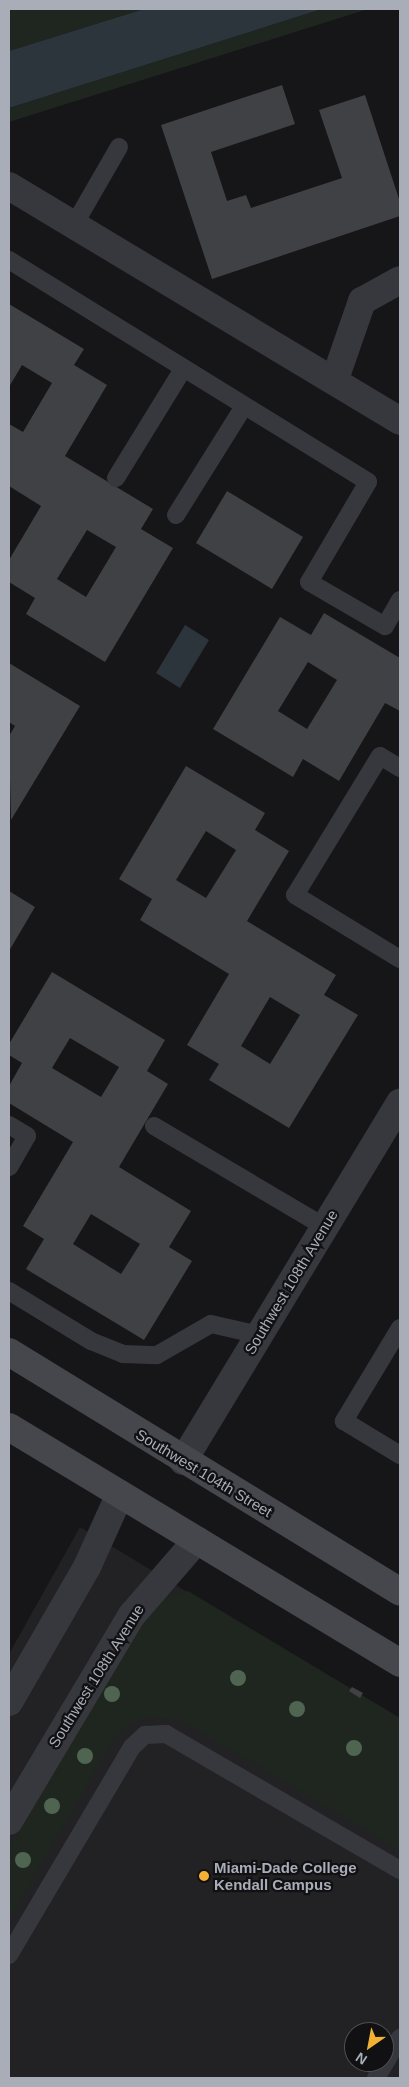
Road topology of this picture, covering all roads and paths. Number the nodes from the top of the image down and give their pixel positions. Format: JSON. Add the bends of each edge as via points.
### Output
{"nodes":[{"id":1,"x":119,"y":147,"type":"dead end"},
{"id":2,"x":9,"y":186,"type":"edge"},
{"id":3,"x":74,"y":224,"type":"junction"},
{"id":4,"x":9,"y":260,"type":"edge"},
{"id":5,"x":400,"y":280,"type":"edge"},
{"id":6,"x":183,"y":369,"type":"junction"},
{"id":7,"x":335,"y":379,"type":"junction"},
{"id":8,"x":244,"y":406,"type":"junction"},
{"id":9,"x":400,"y":421,"type":"edge"},
{"id":10,"x":116,"y":478,"type":"dead end"},
{"id":11,"x":176,"y":515,"type":"dead end"},
{"id":12,"x":400,"y":600,"type":"edge"},
{"id":13,"x":400,"y":768,"type":"edge"},
{"id":14,"x":400,"y":959,"type":"edge"},
{"id":15,"x":400,"y":1103,"type":"edge"},
{"id":16,"x":9,"y":1125,"type":"edge"},
{"id":17,"x":154,"y":1126,"type":"dead end"},
{"id":18,"x":9,"y":1166,"type":"edge"},
{"id":19,"x":325,"y":1227,"type":"junction"},
{"id":20,"x":9,"y":1291,"type":"edge"},
{"id":21,"x":400,"y":1328,"type":"edge"},
{"id":22,"x":259,"y":1335,"type":"junction"},
{"id":23,"x":9,"y":1352,"type":"edge"},
{"id":24,"x":9,"y":1427,"type":"edge"},
{"id":25,"x":400,"y":1455,"type":"edge"},
{"id":26,"x":183,"y":1461,"type":"junction"},
{"id":27,"x":120,"y":1494,"type":"junction"},
{"id":28,"x":198,"y":1540,"type":"junction"},
{"id":29,"x":400,"y":1592,"type":"edge"},
{"id":30,"x":400,"y":1663,"type":"edge"},
{"id":31,"x":9,"y":1702,"type":"edge"},
{"id":32,"x":9,"y":1821,"type":"edge"},
{"id":33,"x":400,"y":1870,"type":"edge"},
{"id":34,"x":9,"y":1955,"type":"edge"},
{"id":35,"x":400,"y":2038,"type":"edge"},
{"id":36,"x":376,"y":2078,"type":"edge"}],
"edges":[{"from":1,"to":3,"type":"lane"},
{"from":2,"to":3,"type":"street"},
{"from":3,"to":7,"type":"street"},
{"from":4,"to":6,"type":"lane"},
{"from":5,"to":7,"type":"street","via":[[362,300]]},
{"from":6,"to":8,"type":"lane"},
{"from":6,"to":10,"type":"lane"},
{"from":7,"to":9,"type":"street"},
{"from":8,"to":11,"type":"lane"},
{"from":8,"to":12,"type":"lane","via":[[368,482],[309,582],[385,626]]},
{"from":13,"to":14,"type":"lane","via":[[380,756],[295,896]]},
{"from":15,"to":19,"type":"street","name":"Southwest 108th Avenue"},
{"from":16,"to":18,"type":"lane","via":[[28,1136]]},
{"from":17,"to":19,"type":"lane"},
{"from":19,"to":22,"type":"street","name":"Southwest 108th Avenue"},
{"from":20,"to":22,"type":"lane","via":[[91,1342],[123,1354],[158,1355],[212,1324]]},
{"from":21,"to":25,"type":"lane","via":[[344,1421]]},
{"from":22,"to":26,"type":"street","name":"Southwest 108th Avenue"},
{"from":23,"to":26,"type":"main road","name":"Southwest 104th Street"},
{"from":24,"to":27,"type":"main road"},
{"from":26,"to":29,"type":"main road","name":"Southwest 104th Street"},
{"from":27,"to":28,"type":"main road"},
{"from":27,"to":31,"type":"street","via":[[87,1567]]},
{"from":28,"to":30,"type":"main road"},
{"from":28,"to":32,"type":"street","name":"Southwest 108th Avenue","via":[[132,1615]]},
{"from":33,"to":34,"type":"lane","via":[[166,1734],[145,1735],[132,1747]]},
{"from":35,"to":36,"type":"lane"}]}
